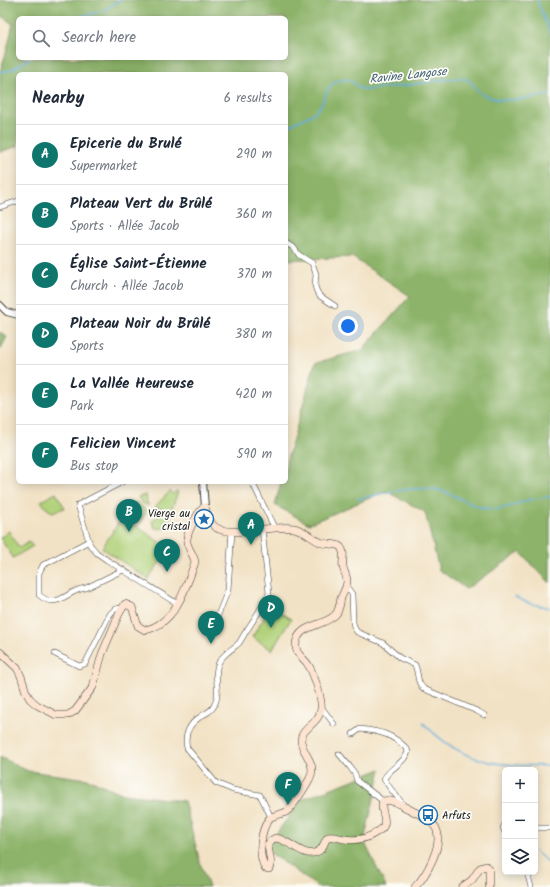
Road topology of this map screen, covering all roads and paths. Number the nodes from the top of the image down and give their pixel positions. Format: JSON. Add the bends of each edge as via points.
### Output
{"nodes":[{"id":1,"x":16,"y":202,"type":"edge"},
{"id":2,"x":0,"y":208,"type":"edge"},
{"id":3,"x":288,"y":244,"type":"edge"},
{"id":4,"x":0,"y":305,"type":"edge"},
{"id":5,"x":335,"y":306,"type":"dead end"},
{"id":6,"x":16,"y":314,"type":"edge"},
{"id":7,"x":118,"y":484,"type":"edge"},
{"id":8,"x":203,"y":484,"type":"edge"},
{"id":9,"x":253,"y":484,"type":"edge"},
{"id":10,"x":205,"y":508,"type":"junction"},
{"id":11,"x":274,"y":527,"type":"junction"},
{"id":12,"x":262,"y":529,"type":"junction"},
{"id":13,"x":232,"y":531,"type":"junction"},
{"id":14,"x":89,"y":541,"type":"junction"},
{"id":15,"x":123,"y":570,"type":"junction"},
{"id":16,"x":346,"y":586,"type":"junction"},
{"id":17,"x":178,"y":604,"type":"junction"},
{"id":18,"x":122,"y":608,"type":"junction"},
{"id":19,"x":218,"y":615,"type":"dead end"},
{"id":20,"x":0,"y":652,"type":"edge"},
{"id":21,"x":55,"y":654,"type":"dead end"},
{"id":22,"x":322,"y":708,"type":"junction"},
{"id":23,"x":484,"y":716,"type":"dead end"},
{"id":24,"x":334,"y":724,"type":"dead end"},
{"id":25,"x":353,"y":734,"type":"dead end"},
{"id":26,"x":339,"y":754,"type":"dead end"},
{"id":27,"x":383,"y":801,"type":"junction"},
{"id":28,"x":410,"y":810,"type":"junction"},
{"id":29,"x":271,"y":817,"type":"junction"},
{"id":30,"x":538,"y":828,"type":"edge"},
{"id":31,"x":550,"y":828,"type":"edge"},
{"id":32,"x":528,"y":875,"type":"edge"},
{"id":33,"x":415,"y":887,"type":"edge"},
{"id":34,"x":462,"y":887,"type":"edge"},
{"id":35,"x":489,"y":887,"type":"edge"},
{"id":36,"x":531,"y":887,"type":"edge"}],
"edges":[{"from":1,"to":2,"type":"street"},
{"from":3,"to":5,"type":"street","via":[[312,263],[316,274],[317,292]]},
{"from":4,"to":6,"type":"street","via":[[7,312]]},
{"from":7,"to":14,"type":"street","via":[[78,505]]},
{"from":8,"to":10,"type":"street"},
{"from":9,"to":11,"type":"street"},
{"from":10,"to":13,"type":"main road","via":[[214,526],[224,531]]},
{"from":10,"to":17,"type":"main road","via":[[199,513],[188,534],[187,543],[196,562]]},
{"from":11,"to":12,"type":"main road"},
{"from":11,"to":16,"type":"main road","via":[[300,529],[318,542],[335,544],[341,548]]},
{"from":12,"to":13,"type":"main road"},
{"from":12,"to":29,"type":"street","via":[[269,593],[241,641],[221,659],[217,668],[218,690],[215,703],[211,711],[194,722],[187,731],[185,741],[187,748],[213,780],[232,790],[260,795]]},
{"from":13,"to":19,"type":"street","via":[[228,590]]},
{"from":14,"to":15,"type":"street","via":[[97,553]]},
{"from":14,"to":15,"type":"street","via":[[43,565],[39,573],[39,595],[46,601],[55,602],[80,588],[86,588]]},
{"from":15,"to":17,"type":"street"},
{"from":16,"to":22,"type":"main road","via":[[335,615],[302,631],[297,641],[296,650],[310,669]]},
{"from":16,"to":23,"type":"street","via":[[352,594],[353,622],[357,632],[383,643],[400,658],[415,665],[419,685],[424,689]]},
{"from":17,"to":18,"type":"main road","via":[[160,625],[145,630],[138,626],[132,607],[125,604]]},
{"from":18,"to":20,"type":"main road","via":[[102,654],[93,687],[75,711],[68,715],[56,715],[30,699],[17,668]]},
{"from":18,"to":21,"type":"street","via":[[115,609],[110,614],[85,664],[79,666]]},
{"from":22,"to":24,"type":"street"},
{"from":22,"to":29,"type":"main road","via":[[315,722],[302,736],[302,744],[311,762],[312,772],[308,781],[287,811]]},
{"from":25,"to":28,"type":"street","via":[[360,729],[378,731],[388,734],[407,749],[404,760],[388,772],[384,779],[399,800]]},
{"from":26,"to":27,"type":"street","via":[[357,781]]},
{"from":27,"to":28,"type":"main road","via":[[396,802]]},
{"from":27,"to":29,"type":"main road","via":[[381,805],[384,825],[373,835],[360,840],[328,837],[321,849],[312,853],[276,838],[268,844],[271,864],[268,869],[264,866],[261,848],[262,835]]},
{"from":28,"to":33,"type":"main road","via":[[429,820],[436,828],[438,836],[434,855]]},
{"from":30,"to":31,"type":"street"},
{"from":32,"to":36,"type":"street"},
{"from":34,"to":35,"type":"main road","via":[[472,880],[480,868],[486,866],[489,868]]}]}
